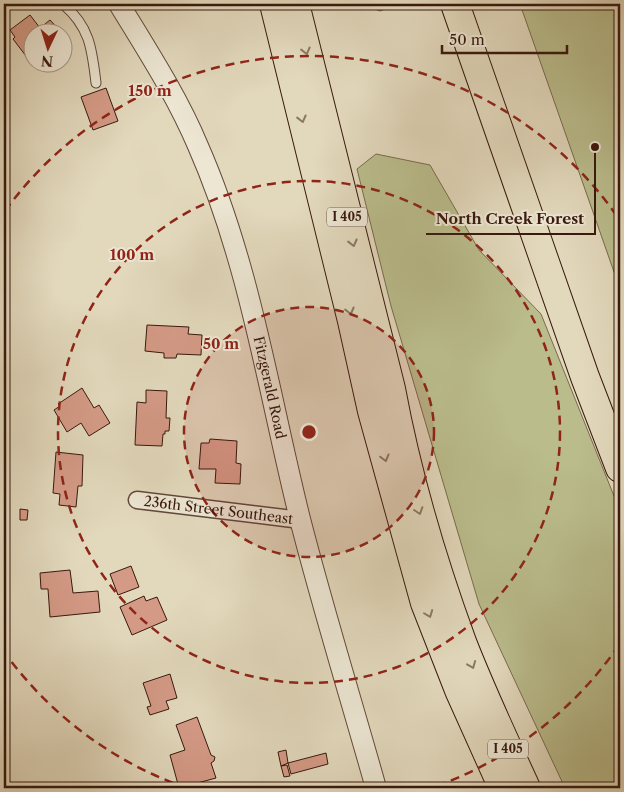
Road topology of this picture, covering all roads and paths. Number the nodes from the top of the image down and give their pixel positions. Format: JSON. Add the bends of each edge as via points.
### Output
{"nodes":[{"id":1,"x":62,"y":4,"type":"edge"},
{"id":2,"x":119,"y":4,"type":"edge"},
{"id":3,"x":274,"y":4,"type":"edge"},
{"id":4,"x":295,"y":4,"type":"edge"},
{"id":5,"x":455,"y":4,"type":"edge"},
{"id":6,"x":470,"y":4,"type":"edge"},
{"id":7,"x":96,"y":82,"type":"dead end"},
{"id":8,"x":372,"y":411,"type":"junction"},
{"id":9,"x":399,"y":430,"type":"junction"},
{"id":10,"x":620,"y":433,"type":"edge"},
{"id":11,"x":620,"y":468,"type":"edge"},
{"id":12,"x":136,"y":500,"type":"dead end"},
{"id":13,"x":301,"y":520,"type":"junction"},
{"id":14,"x":376,"y":788,"type":"edge"},
{"id":15,"x":503,"y":788,"type":"edge"},
{"id":16,"x":526,"y":788,"type":"edge"}],
"edges":[{"from":1,"to":7,"type":"lane","via":[[87,33]]},
{"from":2,"to":13,"type":"street","name":"Fitzgerald Road","via":[[177,99],[222,209],[254,316]]},
{"from":3,"to":8,"type":"highway","number":"I 405","one_way":true},
{"from":4,"to":9,"type":"highway","number":"I 405","one_way":true},
{"from":5,"to":11,"type":"highway"},
{"from":6,"to":10,"type":"highway"},
{"from":8,"to":9,"type":"highway"},
{"from":8,"to":15,"type":"highway","number":"I 405","one_way":true,"via":[[425,602],[459,690]]},
{"from":9,"to":16,"type":"highway","number":"I 405","one_way":true,"via":[[416,501],[462,642]]},
{"from":12,"to":13,"type":"street","name":"236th Street Southeast"},
{"from":13,"to":14,"type":"street","name":"Fitzgerald Road"}]}
